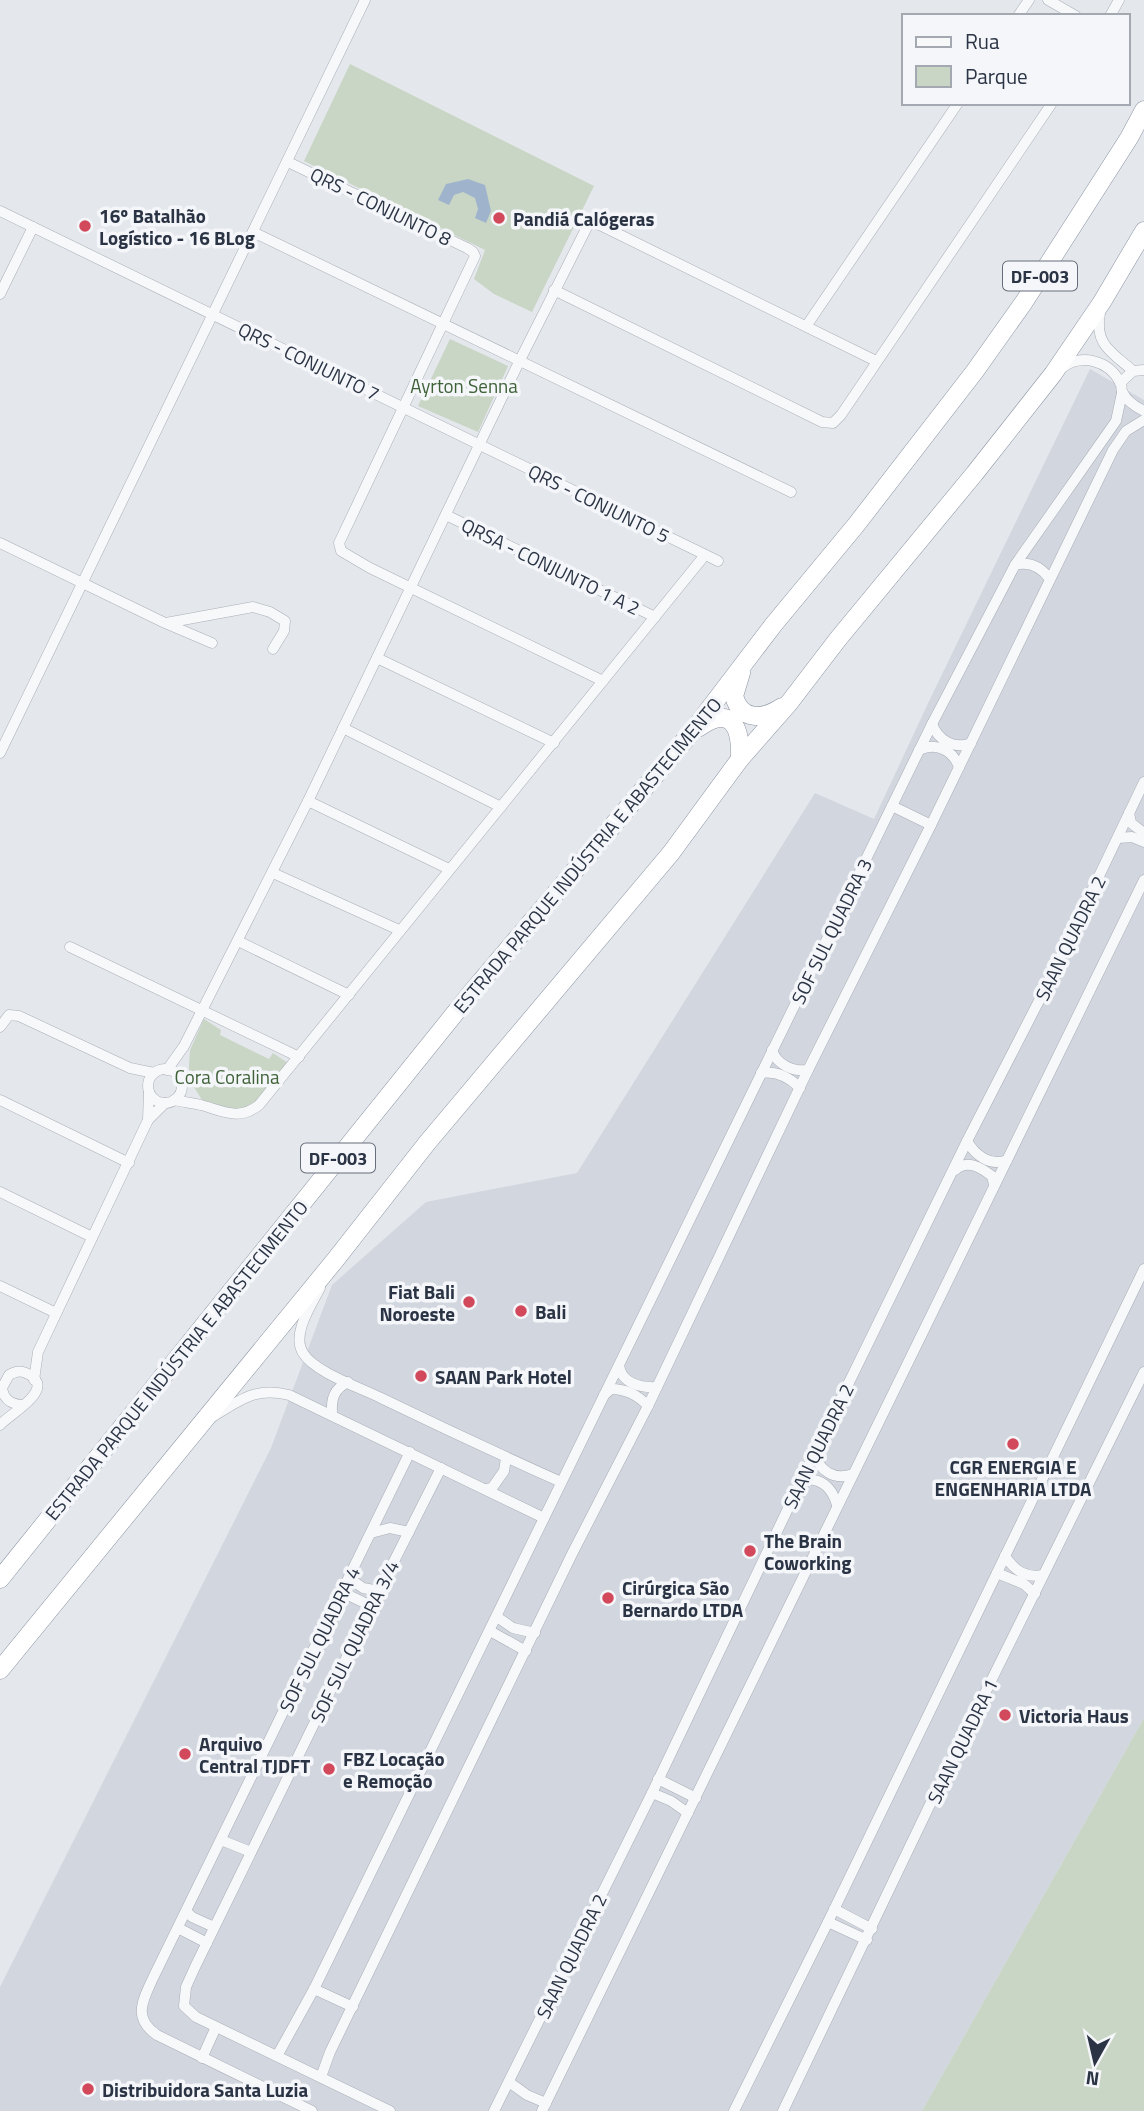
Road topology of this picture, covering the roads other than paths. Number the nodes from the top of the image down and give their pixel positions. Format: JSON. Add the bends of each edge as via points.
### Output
{"nodes":[{"id":1,"x":365,"y":0,"type":"edge"},
{"id":2,"x":1048,"y":0,"type":"edge"},
{"id":3,"x":1072,"y":14,"type":"edge"},
{"id":4,"x":957,"y":105,"type":"edge"},
{"id":5,"x":1051,"y":105,"type":"edge"},
{"id":6,"x":1144,"y":110,"type":"edge"},
{"id":7,"x":288,"y":162,"type":"junction"},
{"id":8,"x":0,"y":211,"type":"edge"},
{"id":9,"x":33,"y":227,"type":"junction"},
{"id":10,"x":1144,"y":231,"type":"edge"},
{"id":11,"x":253,"y":232,"type":"junction"},
{"id":12,"x":1,"y":289,"type":"edge"},
{"id":13,"x":554,"y":290,"type":"junction"},
{"id":14,"x":1102,"y":302,"type":"junction"},
{"id":15,"x":213,"y":315,"type":"junction"},
{"id":16,"x":444,"y":325,"type":"junction"},
{"id":17,"x":807,"y":325,"type":"junction"},
{"id":18,"x":876,"y":361,"type":"junction"},
{"id":19,"x":519,"y":362,"type":"junction"},
{"id":20,"x":1139,"y":371,"type":"edge"},
{"id":21,"x":1053,"y":373,"type":"junction"},
{"id":22,"x":1121,"y":388,"type":"junction"},
{"id":23,"x":404,"y":408,"type":"junction"},
{"id":24,"x":1144,"y":411,"type":"edge"},
{"id":25,"x":1144,"y":420,"type":"edge"},
{"id":26,"x":480,"y":444,"type":"junction"},
{"id":27,"x":791,"y":492,"type":"dead end"},
{"id":28,"x":446,"y":515,"type":"junction"},
{"id":29,"x":0,"y":543,"type":"edge"},
{"id":30,"x":705,"y":555,"type":"junction"},
{"id":31,"x":719,"y":561,"type":"dead end"},
{"id":32,"x":1015,"y":565,"type":"junction"},
{"id":33,"x":1050,"y":579,"type":"junction"},
{"id":34,"x":81,"y":583,"type":"junction"},
{"id":35,"x":411,"y":587,"type":"junction"},
{"id":36,"x":655,"y":617,"type":"junction"},
{"id":37,"x":165,"y":623,"type":"junction"},
{"id":38,"x":212,"y":643,"type":"dead end"},
{"id":39,"x":273,"y":649,"type":"dead end"},
{"id":40,"x":377,"y":658,"type":"junction"},
{"id":41,"x":743,"y":667,"type":"junction"},
{"id":42,"x":603,"y":681,"type":"junction"},
{"id":43,"x":789,"y":703,"type":"junction"},
{"id":44,"x":932,"y":724,"type":"junction"},
{"id":45,"x":343,"y":728,"type":"junction"},
{"id":46,"x":691,"y":733,"type":"junction"},
{"id":47,"x":554,"y":743,"type":"junction"},
{"id":48,"x":971,"y":743,"type":"junction"},
{"id":49,"x":919,"y":750,"type":"junction"},
{"id":50,"x":0,"y":753,"type":"edge"},
{"id":51,"x":740,"y":759,"type":"junction"},
{"id":52,"x":959,"y":767,"type":"junction"},
{"id":53,"x":1144,"y":782,"type":"edge"},
{"id":54,"x":308,"y":801,"type":"junction"},
{"id":55,"x":892,"y":806,"type":"junction"},
{"id":56,"x":501,"y":807,"type":"junction"},
{"id":57,"x":1129,"y":813,"type":"junction"},
{"id":58,"x":931,"y":825,"type":"junction"},
{"id":59,"x":1144,"y":833,"type":"edge"},
{"id":60,"x":1118,"y":838,"type":"junction"},
{"id":61,"x":1144,"y":842,"type":"edge"},
{"id":62,"x":449,"y":869,"type":"junction"},
{"id":63,"x":272,"y":873,"type":"junction"},
{"id":64,"x":1144,"y":880,"type":"edge"},
{"id":65,"x":398,"y":930,"type":"junction"},
{"id":66,"x":238,"y":941,"type":"junction"},
{"id":67,"x":70,"y":947,"type":"dead end"},
{"id":68,"x":348,"y":995,"type":"junction"},
{"id":69,"x":202,"y":1011,"type":"junction"},
{"id":70,"x":0,"y":1027,"type":"edge"},
{"id":71,"x":184,"y":1046,"type":"junction"},
{"id":72,"x":772,"y":1050,"type":"junction"},
{"id":73,"x":299,"y":1057,"type":"junction"},
{"id":74,"x":130,"y":1068,"type":"junction"},
{"id":75,"x":167,"y":1070,"type":"junction"},
{"id":76,"x":808,"y":1070,"type":"junction"},
{"id":77,"x":154,"y":1073,"type":"junction"},
{"id":78,"x":761,"y":1073,"type":"junction"},
{"id":79,"x":180,"y":1080,"type":"junction"},
{"id":80,"x":800,"y":1088,"type":"junction"},
{"id":81,"x":149,"y":1090,"type":"junction"},
{"id":82,"x":0,"y":1100,"type":"edge"},
{"id":83,"x":169,"y":1102,"type":"junction"},
{"id":84,"x":202,"y":1105,"type":"junction"},
{"id":85,"x":148,"y":1120,"type":"junction"},
{"id":86,"x":967,"y":1142,"type":"junction"},
{"id":87,"x":1007,"y":1160,"type":"junction"},
{"id":88,"x":129,"y":1163,"type":"junction"},
{"id":89,"x":955,"y":1170,"type":"junction"},
{"id":90,"x":994,"y":1184,"type":"junction"},
{"id":91,"x":0,"y":1192,"type":"edge"},
{"id":92,"x":92,"y":1237,"type":"junction"},
{"id":93,"x":336,"y":1259,"type":"junction"},
{"id":94,"x":1144,"y":1269,"type":"edge"},
{"id":95,"x":0,"y":1286,"type":"edge"},
{"id":96,"x":56,"y":1313,"type":"junction"},
{"id":97,"x":38,"y":1352,"type":"junction"},
{"id":98,"x":619,"y":1364,"type":"junction"},
{"id":99,"x":1144,"y":1372,"type":"edge"},
{"id":100,"x":10,"y":1373,"type":"edge"},
{"id":101,"x":34,"y":1380,"type":"junction"},
{"id":102,"x":348,"y":1382,"type":"junction"},
{"id":103,"x":1,"y":1386,"type":"edge"},
{"id":104,"x":657,"y":1387,"type":"junction"},
{"id":105,"x":604,"y":1395,"type":"junction"},
{"id":106,"x":6,"y":1399,"type":"junction"},
{"id":107,"x":22,"y":1405,"type":"junction"},
{"id":108,"x":648,"y":1406,"type":"junction"},
{"id":109,"x":332,"y":1414,"type":"junction"},
{"id":110,"x":2,"y":1423,"type":"edge"},
{"id":111,"x":198,"y":1425,"type":"junction"},
{"id":112,"x":410,"y":1452,"type":"junction"},
{"id":113,"x":815,"y":1452,"type":"junction"},
{"id":114,"x":506,"y":1458,"type":"junction"},
{"id":115,"x":441,"y":1468,"type":"junction"},
{"id":116,"x":853,"y":1474,"type":"junction"},
{"id":117,"x":802,"y":1480,"type":"junction"},
{"id":118,"x":561,"y":1482,"type":"junction"},
{"id":119,"x":486,"y":1489,"type":"junction"},
{"id":120,"x":837,"y":1505,"type":"junction"},
{"id":121,"x":544,"y":1518,"type":"junction"},
{"id":122,"x":409,"y":1532,"type":"junction"},
{"id":123,"x":371,"y":1533,"type":"junction"},
{"id":124,"x":1005,"y":1556,"type":"junction"},
{"id":125,"x":997,"y":1573,"type":"junction"},
{"id":126,"x":1043,"y":1575,"type":"junction"},
{"id":127,"x":349,"y":1578,"type":"junction"},
{"id":128,"x":0,"y":1579,"type":"edge"},
{"id":129,"x":379,"y":1591,"type":"junction"},
{"id":130,"x":342,"y":1592,"type":"junction"},
{"id":131,"x":1035,"y":1594,"type":"junction"},
{"id":132,"x":371,"y":1606,"type":"junction"},
{"id":133,"x":497,"y":1617,"type":"junction"},
{"id":134,"x":490,"y":1631,"type":"junction"},
{"id":135,"x":535,"y":1633,"type":"junction"},
{"id":136,"x":526,"y":1651,"type":"junction"},
{"id":137,"x":0,"y":1670,"type":"edge"},
{"id":138,"x":658,"y":1779,"type":"junction"},
{"id":139,"x":652,"y":1793,"type":"junction"},
{"id":140,"x":696,"y":1798,"type":"junction"},
{"id":141,"x":688,"y":1813,"type":"junction"},
{"id":142,"x":221,"y":1840,"type":"junction"},
{"id":143,"x":251,"y":1852,"type":"junction"},
{"id":144,"x":834,"y":1909,"type":"junction"},
{"id":145,"x":186,"y":1911,"type":"junction"},
{"id":146,"x":828,"y":1922,"type":"junction"},
{"id":147,"x":214,"y":1927,"type":"junction"},
{"id":148,"x":178,"y":1928,"type":"junction"},
{"id":149,"x":872,"y":1929,"type":"junction"},
{"id":150,"x":867,"y":1940,"type":"junction"},
{"id":151,"x":207,"y":1943,"type":"junction"},
{"id":152,"x":314,"y":1989,"type":"junction"},
{"id":153,"x":353,"y":2007,"type":"junction"},
{"id":154,"x":216,"y":2027,"type":"junction"},
{"id":155,"x":277,"y":2056,"type":"junction"},
{"id":156,"x":202,"y":2057,"type":"junction"},
{"id":157,"x":321,"y":2077,"type":"junction"},
{"id":158,"x":509,"y":2082,"type":"junction"},
{"id":159,"x":544,"y":2107,"type":"edge"},
{"id":160,"x":312,"y":2111,"type":"edge"},
{"id":161,"x":390,"y":2111,"type":"edge"},
{"id":162,"x":494,"y":2111,"type":"edge"},
{"id":163,"x":734,"y":2111,"type":"edge"},
{"id":164,"x":783,"y":2111,"type":"edge"}],
"edges":[{"from":1,"to":7,"type":"street"},
{"from":2,"to":3,"type":"street"},
{"from":4,"to":17,"type":"street"},
{"from":5,"to":18,"type":"street"},
{"from":6,"to":41,"type":"highway","name":"ESTRADA PARQUE INDÚSTRIA E ABASTECIMENTO","number":"DF-003","via":[[975,371]]},
{"from":7,"to":11,"type":"street"},
{"from":7,"to":16,"type":"street","name":"QRS - CONJUNTO 8","via":[[473,252],[472,266]]},
{"from":8,"to":9,"type":"street","name":"QRS - CONJUNTO 7"},
{"from":9,"to":12,"type":"street"},
{"from":9,"to":15,"type":"street","name":"QRS - CONJUNTO 7"},
{"from":10,"to":14,"type":"highway","number":"DF-003"},
{"from":11,"to":15,"type":"street"},
{"from":11,"to":16,"type":"street"},
{"from":13,"to":17,"type":"street","via":[[585,228],[594,223]]},
{"from":13,"to":18,"type":"street","via":[[829,424],[837,421]]},
{"from":13,"to":19,"type":"street"},
{"from":14,"to":20,"type":"street","via":[[1098,327],[1102,342]]},
{"from":14,"to":21,"type":"highway","number":"DF-003"},
{"from":15,"to":23,"type":"street","name":"QRS - CONJUNTO 7"},
{"from":15,"to":34,"type":"street"},
{"from":16,"to":19,"type":"street"},
{"from":16,"to":23,"type":"street"},
{"from":17,"to":18,"type":"street"},
{"from":19,"to":26,"type":"street"},
{"from":19,"to":27,"type":"street"},
{"from":20,"to":22,"type":"street"},
{"from":21,"to":22,"type":"street","via":[[1085,359],[1102,365]]},
{"from":21,"to":43,"type":"highway","number":"DF-003"},
{"from":22,"to":24,"type":"street","via":[[1129,402]]},
{"from":22,"to":32,"type":"street","name":"SOF SUL QUADRA 3","via":[[1116,421]]},
{"from":23,"to":26,"type":"street","name":"QRS - CONJUNTO 7"},
{"from":23,"to":35,"type":"street","via":[[339,543],[342,553]]},
{"from":25,"to":33,"type":"street","via":[[1119,439]]},
{"from":26,"to":28,"type":"street"},
{"from":26,"to":30,"type":"street","name":"QRS - CONJUNTO 5"},
{"from":28,"to":35,"type":"street"},
{"from":28,"to":36,"type":"street","name":"QRSA - CONJUNTO 1 A 2"},
{"from":29,"to":34,"type":"street"},
{"from":30,"to":31,"type":"street","name":"QRS - CONJUNTO 5"},
{"from":30,"to":36,"type":"street"},
{"from":32,"to":33,"type":"street","via":[[1033,565]]},
{"from":32,"to":44,"type":"street","name":"SOF SUL QUADRA 3"},
{"from":33,"to":48,"type":"street"},
{"from":34,"to":37,"type":"street"},
{"from":34,"to":50,"type":"street"},
{"from":35,"to":40,"type":"street"},
{"from":35,"to":42,"type":"street"},
{"from":36,"to":42,"type":"street"},
{"from":37,"to":38,"type":"street"},
{"from":37,"to":39,"type":"street","via":[[260,608],[285,621]]},
{"from":40,"to":45,"type":"street"},
{"from":40,"to":47,"type":"street"},
{"from":41,"to":43,"type":"highway","via":[[734,696],[742,710],[764,717]]},
{"from":41,"to":46,"type":"highway","name":"ESTRADA PARQUE INDÚSTRIA E ABASTECIMENTO","number":"DF-003"},
{"from":42,"to":47,"type":"street"},
{"from":43,"to":51,"type":"highway","number":"DF-003"},
{"from":44,"to":48,"type":"street","via":[[940,738],[950,743]]},
{"from":44,"to":49,"type":"street","name":"SOF SUL QUADRA 3"},
{"from":45,"to":54,"type":"street"},
{"from":45,"to":56,"type":"street"},
{"from":46,"to":51,"type":"highway","via":[[711,719],[729,721],[740,733]]},
{"from":46,"to":128,"type":"highway","name":"ESTRADA PARQUE INDÚSTRIA E ABASTECIMENTO","number":"DF-003","via":[[472,992]]},
{"from":47,"to":56,"type":"street"},
{"from":48,"to":52,"type":"street"},
{"from":49,"to":52,"type":"street","via":[[939,747],[955,757]]},
{"from":49,"to":55,"type":"street","name":"SOF SUL QUADRA 3"},
{"from":51,"to":93,"type":"highway","number":"DF-003","via":[[671,853],[427,1143]]},
{"from":52,"to":58,"type":"street"},
{"from":53,"to":57,"type":"street","name":"SAAN QUADRA 2"},
{"from":54,"to":62,"type":"street"},
{"from":54,"to":63,"type":"street"},
{"from":55,"to":58,"type":"street"},
{"from":55,"to":72,"type":"street","name":"SOF SUL QUADRA 3"},
{"from":56,"to":62,"type":"street"},
{"from":57,"to":59,"type":"street","via":[[1130,823]]},
{"from":57,"to":60,"type":"street","name":"SAAN QUADRA 2"},
{"from":58,"to":76,"type":"street"},
{"from":60,"to":61,"type":"street"},
{"from":60,"to":86,"type":"street","name":"SAAN QUADRA 2"},
{"from":62,"to":65,"type":"street"},
{"from":63,"to":65,"type":"street"},
{"from":63,"to":66,"type":"street"},
{"from":64,"to":87,"type":"street"},
{"from":65,"to":68,"type":"street"},
{"from":66,"to":68,"type":"street"},
{"from":66,"to":69,"type":"street"},
{"from":67,"to":69,"type":"street"},
{"from":68,"to":73,"type":"street"},
{"from":69,"to":71,"type":"street"},
{"from":69,"to":73,"type":"street"},
{"from":70,"to":74,"type":"street","via":[[5,1018],[14,1015]]},
{"from":71,"to":75,"type":"street"},
{"from":71,"to":79,"type":"street"},
{"from":72,"to":76,"type":"street","via":[[784,1065]]},
{"from":72,"to":78,"type":"street","name":"SOF SUL QUADRA 3"},
{"from":73,"to":84,"type":"street","via":[[252,1110],[238,1115]]},
{"from":74,"to":77,"type":"street"},
{"from":74,"to":81,"type":"street"},
{"from":75,"to":77,"type":"street"},
{"from":75,"to":79,"type":"street"},
{"from":76,"to":80,"type":"street"},
{"from":77,"to":81,"type":"street"},
{"from":78,"to":80,"type":"street","via":[[776,1073]]},
{"from":78,"to":98,"type":"street","name":"SOF SUL QUADRA 3"},
{"from":79,"to":83,"type":"street","via":[[180,1093]]},
{"from":79,"to":84,"type":"street"},
{"from":80,"to":104,"type":"street"},
{"from":81,"to":83,"type":"street","via":[[155,1100]]},
{"from":81,"to":85,"type":"street"},
{"from":82,"to":88,"type":"street"},
{"from":83,"to":84,"type":"street"},
{"from":83,"to":85,"type":"street"},
{"from":85,"to":88,"type":"street"},
{"from":86,"to":87,"type":"street","via":[[984,1159]]},
{"from":86,"to":89,"type":"street","name":"SAAN QUADRA 2"},
{"from":87,"to":90,"type":"street"},
{"from":88,"to":92,"type":"street"},
{"from":89,"to":90,"type":"street","via":[[970,1164],[992,1176]]},
{"from":89,"to":113,"type":"street","name":"SAAN QUADRA 2"},
{"from":90,"to":116,"type":"street"},
{"from":91,"to":92,"type":"street"},
{"from":92,"to":96,"type":"street"},
{"from":93,"to":102,"type":"street","via":[[305,1317],[300,1344],[309,1360]]},
{"from":93,"to":111,"type":"highway","number":"DF-003"},
{"from":94,"to":124,"type":"street"},
{"from":95,"to":96,"type":"street"},
{"from":96,"to":97,"type":"street"},
{"from":97,"to":100,"type":"street"},
{"from":97,"to":101,"type":"street"},
{"from":98,"to":104,"type":"street","via":[[623,1377],[631,1383]]},
{"from":98,"to":105,"type":"street","name":"SOF SUL QUADRA 3"},
{"from":99,"to":126,"type":"street","name":"SAAN QUADRA 1"},
{"from":100,"to":101,"type":"street","via":[[28,1374]]},
{"from":100,"to":103,"type":"street"},
{"from":101,"to":107,"type":"street","via":[[35,1396]]},
{"from":102,"to":109,"type":"street","via":[[336,1390]]},
{"from":102,"to":114,"type":"street"},
{"from":103,"to":106,"type":"street"},
{"from":104,"to":108,"type":"street"},
{"from":105,"to":108,"type":"street","via":[[611,1389],[626,1390]]},
{"from":105,"to":118,"type":"street","name":"SOF SUL QUADRA 3"},
{"from":106,"to":107,"type":"street"},
{"from":106,"to":110,"type":"street"},
{"from":107,"to":110,"type":"street"},
{"from":108,"to":135,"type":"street"},
{"from":109,"to":111,"type":"street","via":[[268,1391],[248,1395]]},
{"from":109,"to":112,"type":"street"},
{"from":111,"to":137,"type":"highway","number":"DF-003"},
{"from":112,"to":115,"type":"street"},
{"from":112,"to":123,"type":"street","name":"SOF SUL QUADRA 4"},
{"from":113,"to":116,"type":"street","via":[[823,1470],[845,1477]]},
{"from":113,"to":117,"type":"street","name":"SAAN QUADRA 2"},
{"from":114,"to":118,"type":"street"},
{"from":114,"to":119,"type":"street","via":[[497,1483]]},
{"from":115,"to":119,"type":"street"},
{"from":115,"to":122,"type":"street","name":"SOF SUL QUADRA 3/4"},
{"from":116,"to":120,"type":"street"},
{"from":117,"to":120,"type":"street","via":[[823,1483],[832,1490]]},
{"from":117,"to":138,"type":"street","name":"SAAN QUADRA 2"},
{"from":118,"to":121,"type":"street","name":"SOF SUL QUADRA 3"},
{"from":119,"to":121,"type":"street"},
{"from":120,"to":140,"type":"street"},
{"from":121,"to":133,"type":"street","name":"SOF SUL QUADRA 3"},
{"from":122,"to":123,"type":"street","via":[[390,1528]]},
{"from":122,"to":129,"type":"street","name":"SOF SUL QUADRA 3/4"},
{"from":123,"to":127,"type":"street","name":"SOF SUL QUADRA 4"},
{"from":124,"to":125,"type":"street"},
{"from":124,"to":126,"type":"street","via":[[1020,1573]]},
{"from":125,"to":131,"type":"street"},
{"from":125,"to":144,"type":"street"},
{"from":126,"to":131,"type":"street","name":"SAAN QUADRA 1"},
{"from":127,"to":129,"type":"street","via":[[363,1588]]},
{"from":127,"to":130,"type":"street","name":"SOF SUL QUADRA 4"},
{"from":129,"to":132,"type":"street","name":"SOF SUL QUADRA 3/4"},
{"from":130,"to":132,"type":"street"},
{"from":130,"to":142,"type":"street","name":"SOF SUL QUADRA 4"},
{"from":131,"to":149,"type":"street","name":"SAAN QUADRA 1"},
{"from":132,"to":143,"type":"street","name":"SOF SUL QUADRA 3/4"},
{"from":133,"to":134,"type":"street","name":"SOF SUL QUADRA 3"},
{"from":133,"to":135,"type":"street","via":[[513,1628]]},
{"from":134,"to":136,"type":"street"},
{"from":134,"to":152,"type":"street","name":"SOF SUL QUADRA 3"},
{"from":135,"to":136,"type":"street"},
{"from":136,"to":153,"type":"street"},
{"from":138,"to":139,"type":"street","name":"SAAN QUADRA 2"},
{"from":138,"to":140,"type":"street"},
{"from":139,"to":141,"type":"street"},
{"from":139,"to":158,"type":"street","name":"SAAN QUADRA 2"},
{"from":140,"to":141,"type":"street"},
{"from":141,"to":159,"type":"street"},
{"from":142,"to":143,"type":"street"},
{"from":142,"to":145,"type":"street","name":"SOF SUL QUADRA 4"},
{"from":143,"to":147,"type":"street","name":"SOF SUL QUADRA 3/4"},
{"from":144,"to":146,"type":"street"},
{"from":144,"to":149,"type":"street"},
{"from":145,"to":147,"type":"street"},
{"from":145,"to":148,"type":"street","name":"SOF SUL QUADRA 4"},
{"from":146,"to":150,"type":"street"},
{"from":146,"to":163,"type":"street"},
{"from":147,"to":151,"type":"street","name":"SOF SUL QUADRA 3/4"},
{"from":148,"to":151,"type":"street"},
{"from":148,"to":156,"type":"street","name":"SOF SUL QUADRA 4","via":[[145,1996],[142,2015],[150,2030]]},
{"from":149,"to":150,"type":"street","name":"SAAN QUADRA 1"},
{"from":150,"to":164,"type":"street","name":"SAAN QUADRA 1"},
{"from":151,"to":154,"type":"street","name":"SOF SUL QUADRA 3/4","via":[[186,1987],[184,2006]]},
{"from":152,"to":153,"type":"street"},
{"from":152,"to":155,"type":"street","name":"SOF SUL QUADRA 3"},
{"from":153,"to":157,"type":"street"},
{"from":154,"to":155,"type":"street"},
{"from":154,"to":156,"type":"street"},
{"from":155,"to":157,"type":"street"},
{"from":156,"to":160,"type":"street"},
{"from":157,"to":161,"type":"street"},
{"from":158,"to":159,"type":"street"},
{"from":158,"to":162,"type":"street","name":"SAAN QUADRA 2"}]}
